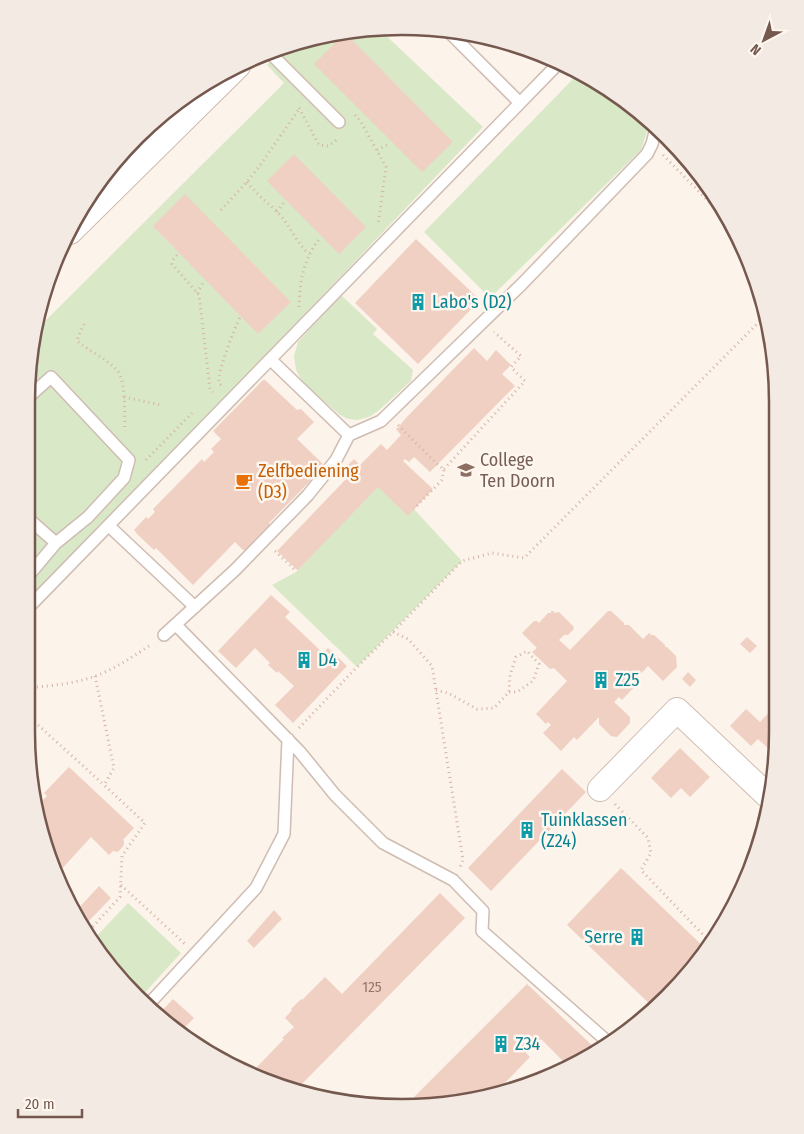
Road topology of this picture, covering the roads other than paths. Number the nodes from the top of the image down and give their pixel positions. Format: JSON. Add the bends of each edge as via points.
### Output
{"nodes":[{"id":1,"x":456,"y":39,"type":"edge"},
{"id":2,"x":275,"y":58,"type":"edge"},
{"id":3,"x":554,"y":68,"type":"edge"},
{"id":4,"x":221,"y":83,"type":"edge"},
{"id":5,"x":520,"y":103,"type":"junction"},
{"id":6,"x":339,"y":122,"type":"dead end"},
{"id":7,"x":654,"y":135,"type":"edge"},
{"id":8,"x":84,"y":218,"type":"edge"},
{"id":9,"x":270,"y":360,"type":"junction"},
{"id":10,"x":35,"y":391,"type":"edge"},
{"id":11,"x":349,"y":435,"type":"junction"},
{"id":12,"x":35,"y":524,"type":"edge"},
{"id":13,"x":108,"y":526,"type":"junction"},
{"id":14,"x":56,"y":542,"type":"junction"},
{"id":15,"x":35,"y":568,"type":"edge"},
{"id":16,"x":35,"y":601,"type":"edge"},
{"id":17,"x":195,"y":607,"type":"junction"},
{"id":18,"x":176,"y":625,"type":"junction"},
{"id":19,"x":164,"y":635,"type":"road end"},
{"id":20,"x":288,"y":740,"type":"junction"},
{"id":21,"x":600,"y":789,"type":"road end"},
{"id":22,"x":764,"y":792,"type":"edge"},
{"id":23,"x":152,"y":1001,"type":"edge"},
{"id":24,"x":604,"y":1038,"type":"edge"}],
"edges":[{"from":1,"to":5,"type":"lane"},
{"from":2,"to":6,"type":"lane"},
{"from":3,"to":5,"type":"lane"},
{"from":4,"to":8,"type":"street"},
{"from":5,"to":9,"type":"lane"},
{"from":7,"to":11,"type":"lane","via":[[647,154],[522,284],[381,421]]},
{"from":9,"to":11,"type":"lane"},
{"from":9,"to":13,"type":"lane"},
{"from":10,"to":14,"type":"lane","via":[[51,377],[129,460],[124,478],[88,517]]},
{"from":11,"to":17,"type":"lane","via":[[336,460],[308,495]]},
{"from":12,"to":14,"type":"lane"},
{"from":13,"to":16,"type":"lane"},
{"from":13,"to":17,"type":"lane"},
{"from":14,"to":15,"type":"lane"},
{"from":17,"to":18,"type":"lane"},
{"from":18,"to":19,"type":"lane"},
{"from":18,"to":20,"type":"lane"},
{"from":20,"to":23,"type":"lane","via":[[284,834],[256,888]]},
{"from":20,"to":24,"type":"lane","via":[[335,795],[383,843],[454,880],[483,911],[482,931]]},
{"from":21,"to":22,"type":"street","via":[[677,710]]}]}
